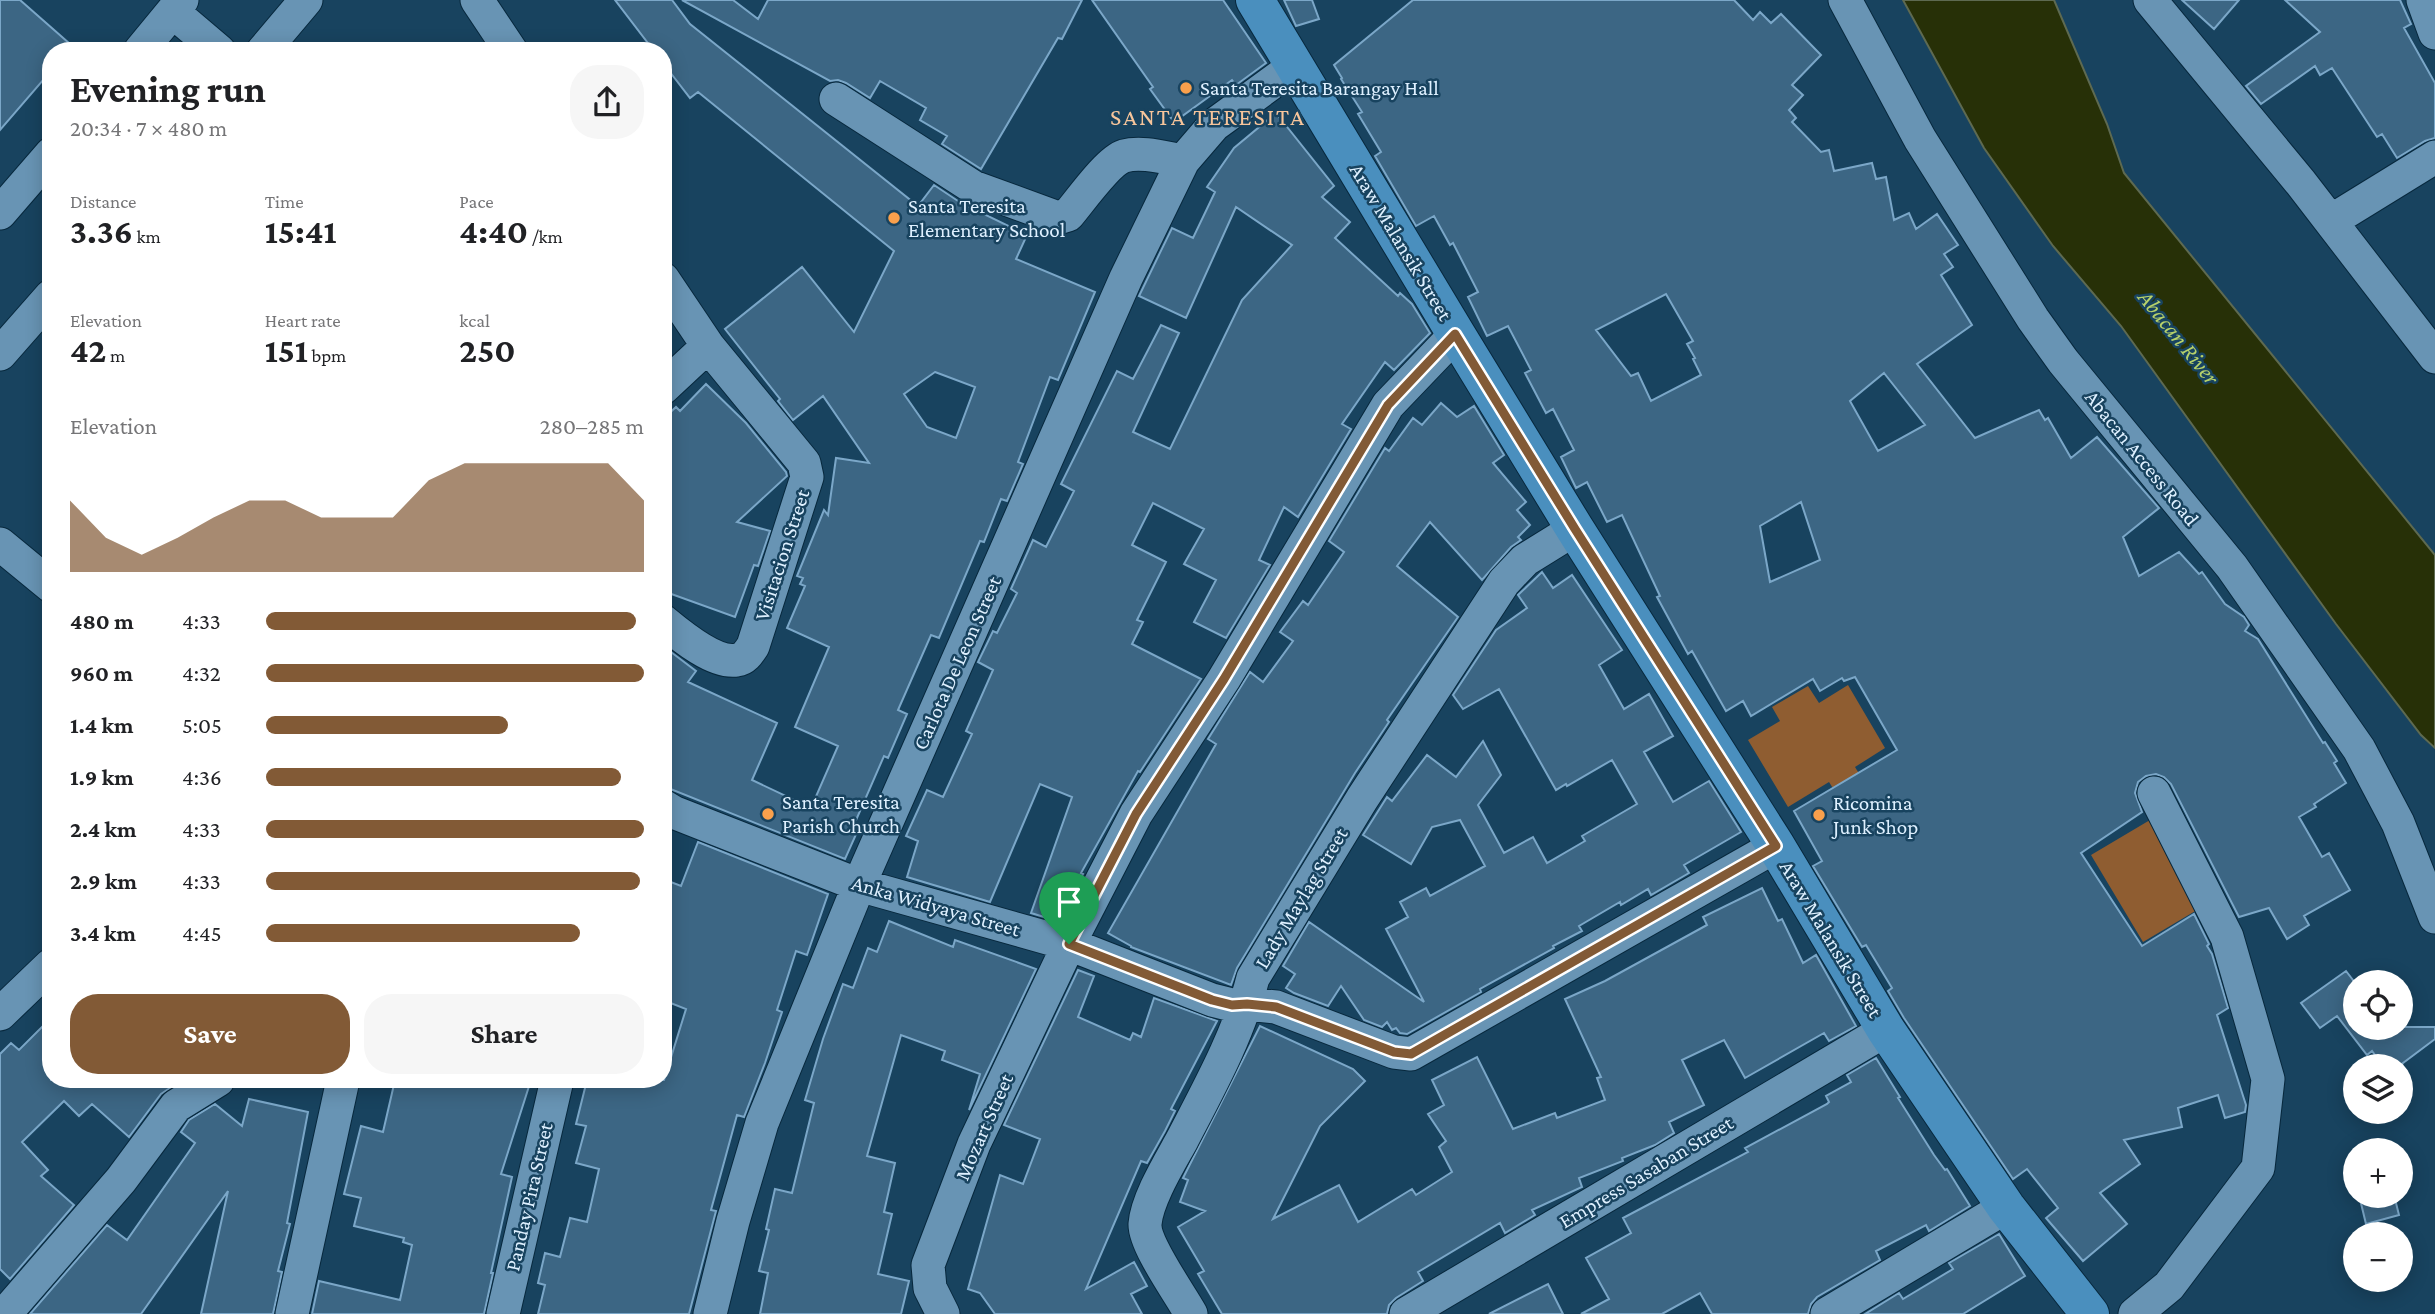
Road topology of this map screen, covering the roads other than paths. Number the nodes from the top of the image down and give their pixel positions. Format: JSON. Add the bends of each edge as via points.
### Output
{"nodes":[{"id":1,"x":306,"y":0,"type":"edge"},
{"id":2,"x":477,"y":0,"type":"edge"},
{"id":3,"x":1255,"y":0,"type":"edge"},
{"id":4,"x":1845,"y":0,"type":"edge"},
{"id":5,"x":2150,"y":0,"type":"edge"},
{"id":6,"x":2423,"y":0,"type":"edge"},
{"id":7,"x":178,"y":6,"type":"edge"},
{"id":8,"x":2435,"y":33,"type":"edge"},
{"id":9,"x":148,"y":42,"type":"edge"},
{"id":10,"x":211,"y":42,"type":"edge"},
{"id":11,"x":271,"y":42,"type":"edge"},
{"id":12,"x":505,"y":42,"type":"edge"},
{"id":13,"x":1295,"y":66,"type":"junction"},
{"id":14,"x":836,"y":99,"type":"dead end"},
{"id":15,"x":2435,"y":157,"type":"edge"},
{"id":16,"x":1183,"y":161,"type":"junction"},
{"id":17,"x":42,"y":165,"type":"edge"},
{"id":18,"x":0,"y":214,"type":"edge"},
{"id":19,"x":2331,"y":221,"type":"junction"},
{"id":20,"x":672,"y":292,"type":"edge"},
{"id":21,"x":42,"y":306,"type":"edge"},
{"id":22,"x":1455,"y":334,"type":"junction"},
{"id":23,"x":708,"y":346,"type":"junction"},
{"id":24,"x":0,"y":354,"type":"edge"},
{"id":25,"x":2435,"y":357,"type":"edge"},
{"id":26,"x":672,"y":380,"type":"edge"},
{"id":27,"x":1575,"y":529,"type":"junction"},
{"id":28,"x":0,"y":544,"type":"edge"},
{"id":29,"x":42,"y":579,"type":"edge"},
{"id":30,"x":672,"y":628,"type":"edge"},
{"id":31,"x":2154,"y":793,"type":"dead end"},
{"id":32,"x":672,"y":818,"type":"edge"},
{"id":33,"x":1776,"y":846,"type":"junction"},
{"id":34,"x":859,"y":885,"type":"junction"},
{"id":35,"x":2435,"y":917,"type":"edge"},
{"id":36,"x":1069,"y":944,"type":"junction"},
{"id":37,"x":42,"y":974,"type":"edge"},
{"id":38,"x":1247,"y":1004,"type":"junction"},
{"id":39,"x":0,"y":1014,"type":"edge"},
{"id":40,"x":1886,"y":1030,"type":"junction"},
{"id":41,"x":205,"y":1088,"type":"edge"},
{"id":42,"x":335,"y":1088,"type":"edge"},
{"id":43,"x":555,"y":1088,"type":"edge"},
{"id":44,"x":2006,"y":1207,"type":"junction"},
{"id":45,"x":2081,"y":1307,"type":"edge"},
{"id":46,"x":5,"y":1314,"type":"edge"},
{"id":47,"x":292,"y":1314,"type":"edge"},
{"id":48,"x":503,"y":1314,"type":"edge"},
{"id":49,"x":710,"y":1314,"type":"edge"},
{"id":50,"x":943,"y":1314,"type":"edge"},
{"id":51,"x":1191,"y":1314,"type":"edge"},
{"id":52,"x":1406,"y":1314,"type":"edge"},
{"id":53,"x":1827,"y":1314,"type":"edge"},
{"id":54,"x":2135,"y":1314,"type":"edge"}],
"edges":[{"from":1,"to":11,"type":"street"},
{"from":2,"to":12,"type":"street"},
{"from":3,"to":13,"type":"main road","name":"Araw Malansik Street"},
{"from":4,"to":35,"type":"street","name":"Abacan Access Road","via":[[1920,139],[2033,319],[2232,567],[2359,749],[2398,823]]},
{"from":5,"to":19,"type":"street"},
{"from":6,"to":8,"type":"street"},
{"from":7,"to":9,"type":"street"},
{"from":7,"to":10,"type":"street"},
{"from":13,"to":16,"type":"street","name":"Carlota De Leon Street","via":[[1214,125]]},
{"from":13,"to":22,"type":"main road","name":"Araw Malansik Street"},
{"from":14,"to":16,"type":"street","via":[[973,187],[1058,218],[1068,215],[1110,164],[1122,157]]},
{"from":15,"to":19,"type":"street"},
{"from":16,"to":34,"type":"street","name":"Carlota De Leon Street","via":[[1126,278]]},
{"from":17,"to":18,"type":"street"},
{"from":19,"to":25,"type":"street"},
{"from":20,"to":23,"type":"street","name":"Visitacion Street"},
{"from":21,"to":24,"type":"street"},
{"from":22,"to":27,"type":"main road","name":"Araw Malansik Street"},
{"from":22,"to":36,"type":"street","name":"Mozart Street","via":[[1388,405],[1224,679],[1136,814]]},
{"from":23,"to":26,"type":"street"},
{"from":23,"to":30,"type":"street","name":"Visitacion Street","via":[[804,463],[807,477],[746,656],[736,661],[706,653]]},
{"from":27,"to":33,"type":"main road","name":"Araw Malansik Street"},
{"from":27,"to":38,"type":"street","name":"Lady Maylag Street","via":[[1525,560],[1504,582],[1362,799],[1253,978]]},
{"from":28,"to":29,"type":"street"},
{"from":31,"to":54,"type":"street","via":[[2227,937],[2268,1079],[2258,1168],[2169,1286]]},
{"from":32,"to":34,"type":"street","name":"Anka Widyaya Street"},
{"from":33,"to":38,"type":"street","name":"Anka Widyaya Street","via":[[1411,1054],[1394,1052],[1276,1007]]},
{"from":33,"to":40,"type":"main road","name":"Araw Malansik Street"},
{"from":34,"to":36,"type":"street","name":"Anka Widyaya Street"},
{"from":34,"to":49,"type":"street","name":"Carlota De Leon Street","via":[[762,1123]]},
{"from":36,"to":38,"type":"street","name":"Anka Widyaya Street","via":[[1212,1000]]},
{"from":36,"to":50,"type":"street","name":"Mozart Street","via":[[974,1144],[928,1265],[930,1288]]},
{"from":37,"to":39,"type":"street"},
{"from":38,"to":51,"type":"street","name":"Lady Maylag Street","via":[[1156,1189],[1145,1223],[1149,1242]]},
{"from":40,"to":44,"type":"main road","name":"Araw Malansik Street"},
{"from":40,"to":52,"type":"street","name":"Empress Sasaban Street"},
{"from":41,"to":46,"type":"street","via":[[176,1106],[121,1180]]},
{"from":42,"to":47,"type":"street"},
{"from":43,"to":48,"type":"street","name":"Panday Pira Street"},
{"from":44,"to":45,"type":"main road","name":"Araw Malansik Street"},
{"from":44,"to":53,"type":"street"}]}
